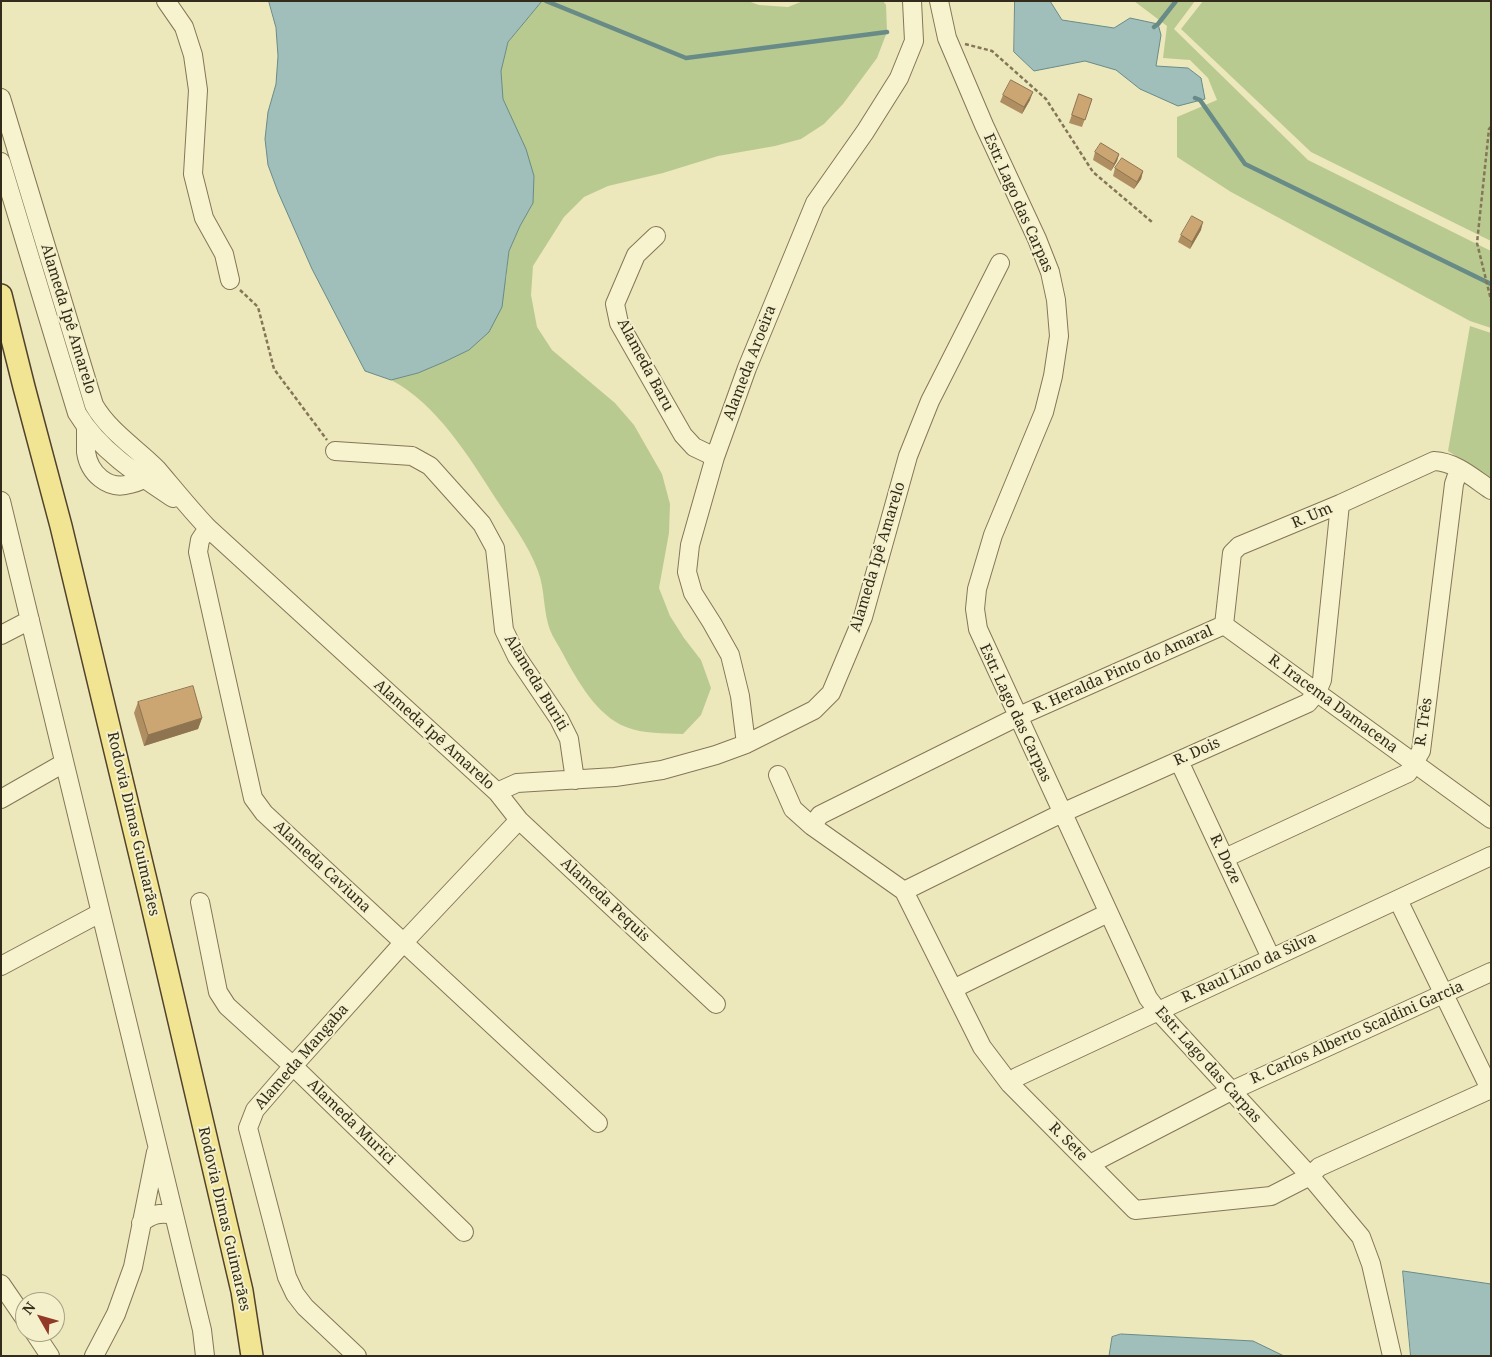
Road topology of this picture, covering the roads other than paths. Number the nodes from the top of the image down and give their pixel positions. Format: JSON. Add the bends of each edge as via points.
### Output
{"nodes":[{"id":1,"x":166,"y":1,"type":"edge"},
{"id":2,"x":912,"y":1,"type":"edge"},
{"id":3,"x":939,"y":1,"type":"edge"},
{"id":4,"x":1,"y":98,"type":"edge"},
{"id":5,"x":1,"y":162,"type":"edge"},
{"id":6,"x":656,"y":236,"type":"dead end"},
{"id":7,"x":1000,"y":263,"type":"dead end"},
{"id":8,"x":230,"y":280,"type":"road end"},
{"id":9,"x":1,"y":295,"type":"edge"},
{"id":10,"x":86,"y":428,"type":"junction"},
{"id":11,"x":335,"y":451,"type":"road end"},
{"id":12,"x":715,"y":457,"type":"junction"},
{"id":13,"x":1459,"y":469,"type":"junction"},
{"id":14,"x":151,"y":475,"type":"junction"},
{"id":15,"x":1491,"y":490,"type":"edge"},
{"id":16,"x":1,"y":501,"type":"edge"},
{"id":17,"x":1340,"y":504,"type":"junction"},
{"id":18,"x":208,"y":528,"type":"junction"},
{"id":19,"x":30,"y":620,"type":"junction"},
{"id":20,"x":1224,"y":625,"type":"junction"},
{"id":21,"x":1,"y":636,"type":"edge"},
{"id":22,"x":1317,"y":692,"type":"junction"},
{"id":23,"x":1017,"y":717,"type":"junction"},
{"id":24,"x":746,"y":744,"type":"junction"},
{"id":25,"x":1180,"y":760,"type":"junction"},
{"id":26,"x":64,"y":763,"type":"junction"},
{"id":27,"x":1415,"y":763,"type":"junction"},
{"id":28,"x":778,"y":775,"type":"dead end"},
{"id":29,"x":575,"y":780,"type":"junction"},
{"id":30,"x":496,"y":792,"type":"junction"},
{"id":31,"x":1,"y":799,"type":"edge"},
{"id":32,"x":1062,"y":813,"type":"junction"},
{"id":33,"x":1491,"y":818,"type":"edge"},
{"id":34,"x":519,"y":820,"type":"junction"},
{"id":35,"x":812,"y":826,"type":"junction"},
{"id":36,"x":1491,"y":856,"type":"edge"},
{"id":37,"x":1224,"y":858,"type":"junction"},
{"id":38,"x":904,"y":891,"type":"junction"},
{"id":39,"x":1398,"y":900,"type":"junction"},
{"id":40,"x":200,"y":902,"type":"dead end"},
{"id":41,"x":100,"y":913,"type":"junction"},
{"id":42,"x":1108,"y":913,"type":"junction"},
{"id":43,"x":404,"y":942,"type":"junction"},
{"id":44,"x":1271,"y":958,"type":"junction"},
{"id":45,"x":1,"y":966,"type":"edge"},
{"id":46,"x":1491,"y":972,"type":"edge"},
{"id":47,"x":953,"y":989,"type":"junction"},
{"id":48,"x":1444,"y":994,"type":"junction"},
{"id":49,"x":716,"y":1004,"type":"dead end"},
{"id":50,"x":1158,"y":1011,"type":"junction"},
{"id":51,"x":292,"y":1066,"type":"junction"},
{"id":52,"x":1010,"y":1084,"type":"junction"},
{"id":53,"x":1490,"y":1089,"type":"edge"},
{"id":54,"x":1231,"y":1091,"type":"junction"},
{"id":55,"x":598,"y":1123,"type":"dead end"},
{"id":56,"x":156,"y":1148,"type":"junction"},
{"id":57,"x":1090,"y":1164,"type":"junction"},
{"id":58,"x":1310,"y":1176,"type":"junction"},
{"id":59,"x":174,"y":1215,"type":"junction"},
{"id":60,"x":141,"y":1223,"type":"junction"},
{"id":61,"x":464,"y":1232,"type":"dead end"},
{"id":62,"x":1,"y":1284,"type":"edge"},
{"id":63,"x":15,"y":1304,"type":"edge"},
{"id":64,"x":41,"y":1342,"type":"edge"},
{"id":65,"x":50,"y":1356,"type":"edge"},
{"id":66,"x":94,"y":1356,"type":"edge"},
{"id":67,"x":205,"y":1356,"type":"edge"},
{"id":68,"x":252,"y":1356,"type":"edge"},
{"id":69,"x":357,"y":1356,"type":"edge"},
{"id":70,"x":1392,"y":1356,"type":"edge"}],
"edges":[{"from":1,"to":8,"type":"street","via":[[184,26],[193,55],[198,90],[193,174],[204,218],[224,254]]},
{"from":2,"to":12,"type":"street","name":"Alameda Aroeira","via":[[914,41],[899,78],[815,202],[747,368]]},
{"from":3,"to":23,"type":"street","name":"Estr. Lago das Carpas","via":[[947,38],[1037,239],[1050,272],[1056,300],[1059,336],[1044,412],[993,535],[976,589],[978,629]]},
{"from":4,"to":14,"type":"street","name":"Alameda Ipê Amarelo","via":[[94,405]]},
{"from":5,"to":10,"type":"street","name":"Alameda Ipê Amarelo","via":[[77,413]]},
{"from":6,"to":12,"type":"street","name":"Alameda Baru","via":[[636,255],[615,304],[619,323],[683,436],[694,447]]},
{"from":7,"to":24,"type":"street","name":"Alameda Ipê Amarelo","via":[[930,402],[908,456],[864,617],[831,693],[814,710]]},
{"from":9,"to":68,"type":"main road","name":"Rodovia Dimas Guimarães","via":[[62,526],[150,897],[240,1282]]},
{"from":10,"to":14,"type":"street","name":"Alameda Ipê Amarelo","via":[[133,472]]},
{"from":10,"to":14,"type":"street","via":[[86,453],[93,471],[100,478],[110,485],[122,487]]},
{"from":11,"to":29,"type":"street","name":"Alameda Buriti","via":[[412,456],[430,466],[482,524],[495,548],[504,630],[517,657],[559,719],[568,739]]},
{"from":12,"to":24,"type":"street","name":"Alameda Aroeira","via":[[690,545],[687,572],[693,593],[730,655],[740,696]]},
{"from":13,"to":15,"type":"street","name":"R. Um"},
{"from":13,"to":17,"type":"street","name":"R. Um","via":[[1445,461],[1434,461]]},
{"from":13,"to":27,"type":"street","name":"R. Três","via":[[1454,484],[1420,751]]},
{"from":14,"to":18,"type":"street","name":"Alameda Ipê Amarelo"},
{"from":16,"to":19,"type":"street"},
{"from":17,"to":20,"type":"street","name":"R. Um","via":[[1232,553]]},
{"from":17,"to":22,"type":"street","via":[[1322,680]]},
{"from":18,"to":30,"type":"street","name":"Alameda Ipê Amarelo"},
{"from":18,"to":43,"type":"street","name":"Alameda Caviuna","via":[[200,540],[198,552],[253,798],[264,813]]},
{"from":19,"to":21,"type":"street"},
{"from":19,"to":26,"type":"street"},
{"from":20,"to":22,"type":"street","name":"R. Iracema Damacena"},
{"from":20,"to":23,"type":"street","name":"R. Heralda Pinto do Amaral"},
{"from":22,"to":25,"type":"street","name":"R. Dois","via":[[1308,703]]},
{"from":22,"to":27,"type":"street","name":"R. Iracema Damacena"},
{"from":23,"to":32,"type":"street","name":"Estr. Lago das Carpas"},
{"from":23,"to":35,"type":"street","name":"R. Heralda Pinto do Amaral","via":[[820,815]]},
{"from":24,"to":29,"type":"street","name":"Alameda Ipê Amarelo","via":[[662,770]]},
{"from":25,"to":32,"type":"street","name":"R. Dois"},
{"from":25,"to":37,"type":"street","name":"R. Doze"},
{"from":26,"to":31,"type":"street"},
{"from":26,"to":41,"type":"street"},
{"from":27,"to":33,"type":"street","name":"R. Iracema Damacena"},
{"from":27,"to":37,"type":"street","name":"R. Três","via":[[1408,773]]},
{"from":28,"to":35,"type":"street","name":"R. Sete","via":[[793,809]]},
{"from":29,"to":30,"type":"street","name":"Alameda Ipê Amarelo","via":[[517,783]]},
{"from":30,"to":34,"type":"street","name":"Alameda Pequis"},
{"from":32,"to":38,"type":"street","name":"R. Dois"},
{"from":32,"to":42,"type":"street","name":"Estr. Lago das Carpas"},
{"from":34,"to":43,"type":"street","name":"Alameda Mangaba"},
{"from":34,"to":49,"type":"street","name":"Alameda Pequis"},
{"from":35,"to":38,"type":"street","name":"R. Sete"},
{"from":36,"to":39,"type":"street","name":"R. Raul Lino da Silva"},
{"from":37,"to":44,"type":"street","name":"R. Doze"},
{"from":38,"to":47,"type":"street","name":"R. Sete"},
{"from":39,"to":44,"type":"street","name":"R. Raul Lino da Silva"},
{"from":39,"to":48,"type":"street"},
{"from":40,"to":51,"type":"street","name":"Alameda Murici","via":[[218,992],[226,1006]]},
{"from":41,"to":45,"type":"street"},
{"from":41,"to":56,"type":"street"},
{"from":42,"to":47,"type":"street"},
{"from":42,"to":50,"type":"street","name":"Estr. Lago das Carpas","via":[[1148,998]]},
{"from":43,"to":51,"type":"street","name":"Alameda Mangaba"},
{"from":43,"to":55,"type":"street","name":"Alameda Caviuna"},
{"from":44,"to":50,"type":"street","name":"R. Raul Lino da Silva"},
{"from":46,"to":48,"type":"street","name":"R. Carlos Alberto Scaldini Garcia"},
{"from":47,"to":52,"type":"street","name":"R. Sete","via":[[982,1047]]},
{"from":48,"to":53,"type":"street"},
{"from":48,"to":54,"type":"street","name":"R. Carlos Alberto Scaldini Garcia"},
{"from":50,"to":52,"type":"street","name":"R. Raul Lino da Silva","via":[[1017,1077]]},
{"from":50,"to":54,"type":"street","name":"Estr. Lago das Carpas"},
{"from":51,"to":61,"type":"street","name":"Alameda Murici"},
{"from":51,"to":69,"type":"street","name":"Alameda Mangaba","via":[[254,1110],[248,1128],[287,1277],[295,1294]]},
{"from":52,"to":57,"type":"street","name":"R. Sete"},
{"from":53,"to":58,"type":"street","name":"R. Sete","via":[[1319,1168]]},
{"from":54,"to":57,"type":"street","name":"R. Carlos Alberto Scaldini Garcia"},
{"from":54,"to":58,"type":"street","name":"Estr. Lago das Carpas"},
{"from":56,"to":59,"type":"street"},
{"from":56,"to":60,"type":"street"},
{"from":57,"to":58,"type":"street","name":"R. Sete","via":[[1135,1210],[1271,1196]]},
{"from":58,"to":70,"type":"street","name":"Estr. Lago das Carpas","via":[[1361,1238],[1371,1264]]},
{"from":59,"to":60,"type":"street","via":[[156,1214]]},
{"from":59,"to":67,"type":"street","via":[[202,1330]]},
{"from":60,"to":66,"type":"street","via":[[133,1267],[116,1314]]},
{"from":62,"to":63,"type":"street"},
{"from":64,"to":65,"type":"street"}]}
